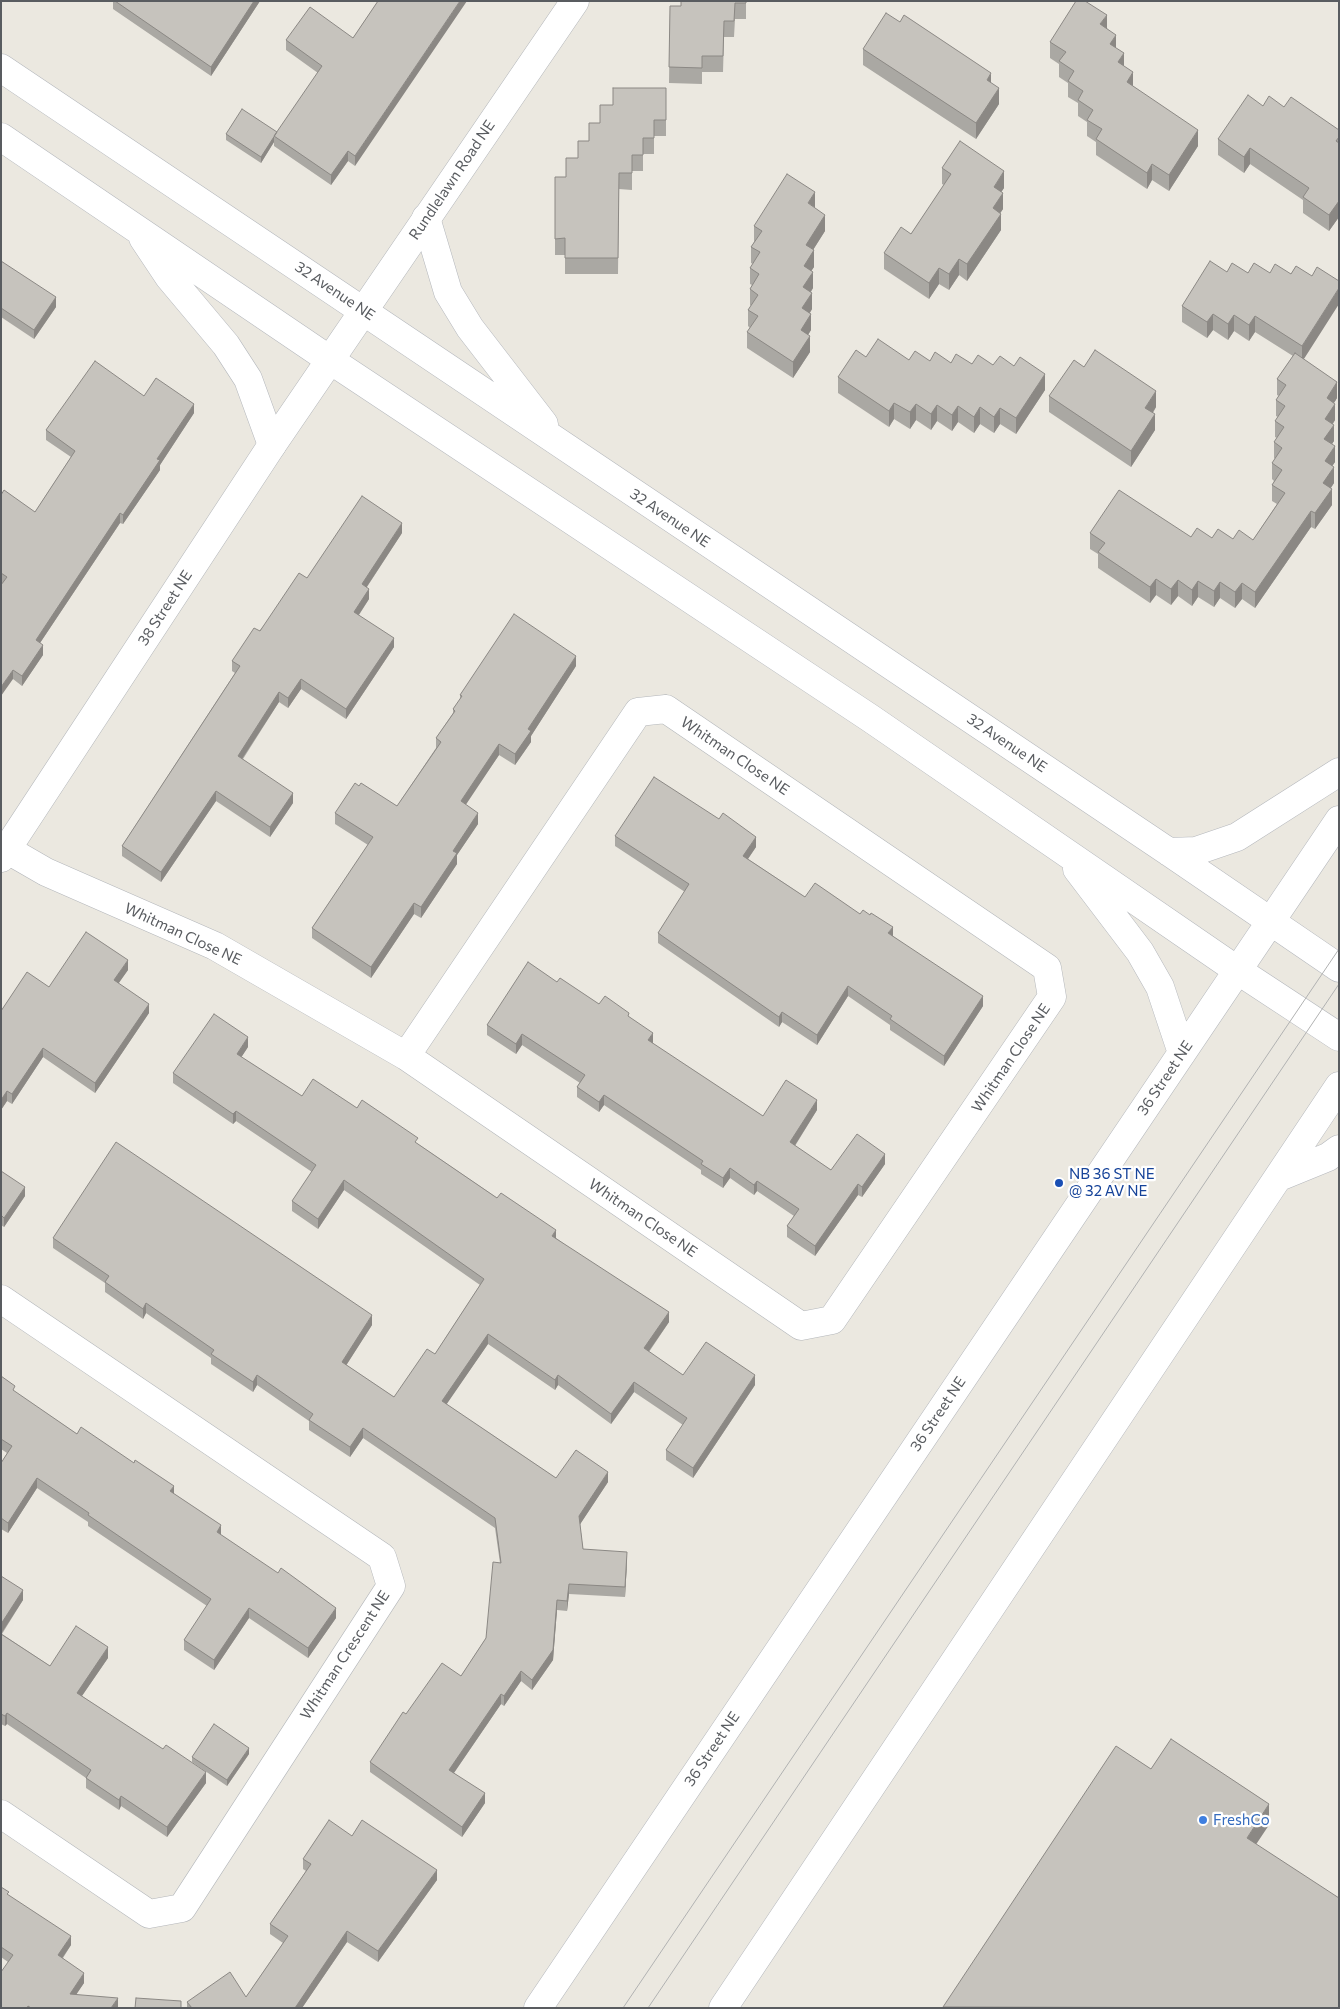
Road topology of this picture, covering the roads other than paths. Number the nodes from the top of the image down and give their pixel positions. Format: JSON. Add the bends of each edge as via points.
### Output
{"nodes":[{"id":1,"x":575,"y":1,"type":"edge"},
{"id":2,"x":1,"y":68,"type":"edge"},
{"id":3,"x":1,"y":137,"type":"edge"},
{"id":4,"x":426,"y":218,"type":"junction"},
{"id":5,"x":136,"y":226,"type":"junction"},
{"id":6,"x":364,"y":311,"type":"junction"},
{"id":7,"x":330,"y":360,"type":"junction"},
{"id":8,"x":559,"y":443,"type":"junction"},
{"id":9,"x":272,"y":446,"type":"junction"},
{"id":10,"x":1339,"y":772,"type":"edge"},
{"id":11,"x":1339,"y":820,"type":"edge"},
{"id":12,"x":3,"y":851,"type":"edge"},
{"id":13,"x":1063,"y":851,"type":"junction"},
{"id":14,"x":1169,"y":852,"type":"junction"},
{"id":15,"x":1270,"y":921,"type":"junction"},
{"id":16,"x":1339,"y":968,"type":"edge"},
{"id":17,"x":1237,"y":970,"type":"junction"},
{"id":18,"x":1339,"y":1036,"type":"edge"},
{"id":19,"x":1182,"y":1053,"type":"junction"},
{"id":20,"x":406,"y":1056,"type":"junction"},
{"id":21,"x":1339,"y":1086,"type":"edge"},
{"id":22,"x":1339,"y":1149,"type":"edge"},
{"id":23,"x":1278,"y":1177,"type":"junction"},
{"id":24,"x":1,"y":1299,"type":"edge"},
{"id":25,"x":1,"y":1814,"type":"edge"},
{"id":26,"x":538,"y":2008,"type":"edge"},
{"id":27,"x":723,"y":2008,"type":"edge"}],
"edges":[{"from":1,"to":4,"type":"main road","name":"Rundlelawn Road NE"},
{"from":2,"to":6,"type":"main road","name":"32 Avenue NE"},
{"from":3,"to":5,"type":"main road"},
{"from":4,"to":6,"type":"main road","name":"Rundlelawn Road NE"},
{"from":4,"to":8,"type":"main road","via":[[448,292],[470,328]]},
{"from":5,"to":7,"type":"main road"},
{"from":5,"to":9,"type":"main road","via":[[169,277],[226,345],[248,379]]},
{"from":6,"to":7,"type":"main road","name":"Rundlelawn Road NE"},
{"from":6,"to":8,"type":"main road","name":"32 Avenue NE"},
{"from":7,"to":9,"type":"main road","name":"38 Street NE"},
{"from":7,"to":13,"type":"main road","via":[[870,718]]},
{"from":8,"to":14,"type":"main road","name":"32 Avenue NE"},
{"from":9,"to":12,"type":"main road","name":"38 Street NE"},
{"from":10,"to":14,"type":"main road","via":[[1237,838],[1196,851]]},
{"from":11,"to":15,"type":"main road","name":"36 Street NE"},
{"from":12,"to":20,"type":"main road","name":"Whitman Close NE","via":[[215,946]]},
{"from":13,"to":17,"type":"main road"},
{"from":13,"to":19,"type":"main road","via":[[1148,966],[1160,987]]},
{"from":14,"to":15,"type":"main road","name":"32 Avenue NE"},
{"from":15,"to":16,"type":"main road","name":"32 Avenue NE"},
{"from":15,"to":17,"type":"main road","name":"36 Street NE"},
{"from":17,"to":18,"type":"main road"},
{"from":17,"to":19,"type":"main road","name":"36 Street NE"},
{"from":19,"to":26,"type":"main road","name":"36 Street NE"},
{"from":20,"to":20,"type":"main road","name":"Whitman Close NE","via":[[638,712],[666,709],[1047,968],[1052,997],[832,1320],[801,1326]]},
{"from":21,"to":23,"type":"main road"},
{"from":22,"to":23,"type":"main road","via":[[1328,1157]]},
{"from":23,"to":27,"type":"main road"},
{"from":24,"to":25,"type":"main road","name":"Whitman Crescent NE","via":[[382,1557],[391,1586],[182,1908],[149,1914]]}]}
